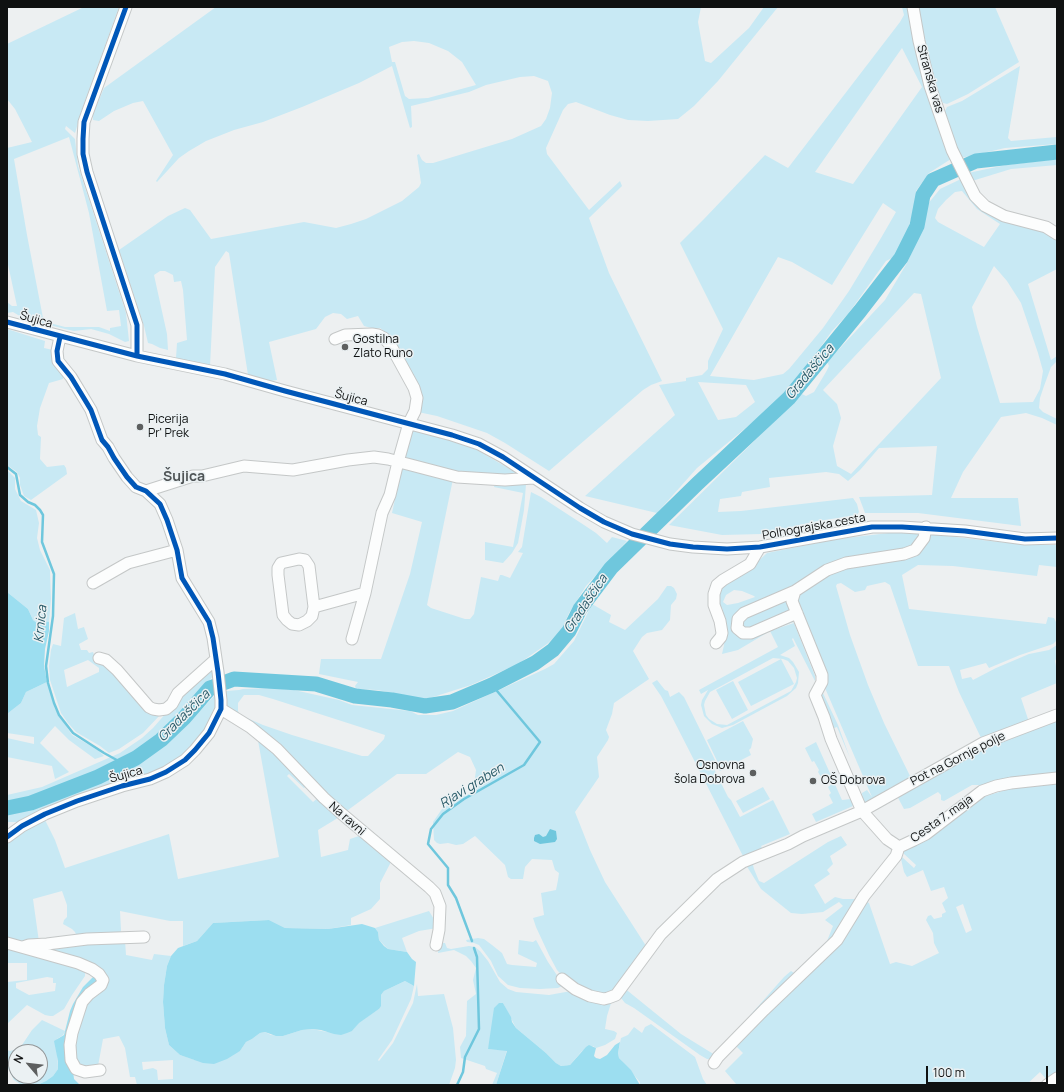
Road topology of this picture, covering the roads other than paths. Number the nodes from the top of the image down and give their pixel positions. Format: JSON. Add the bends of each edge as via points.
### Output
{"nodes":[{"id":1,"x":126,"y":7,"type":"edge"},
{"id":2,"x":914,"y":7,"type":"edge"},
{"id":3,"x":1057,"y":234,"type":"edge"},
{"id":4,"x":7,"y":322,"type":"edge"},
{"id":5,"x":367,"y":335,"type":"junction"},
{"id":6,"x":60,"y":337,"type":"junction"},
{"id":7,"x":335,"y":339,"type":"dead end"},
{"id":8,"x":354,"y":343,"type":"dead end"},
{"id":9,"x":137,"y":356,"type":"junction"},
{"id":10,"x":409,"y":423,"type":"junction"},
{"id":11,"x":398,"y":462,"type":"junction"},
{"id":12,"x":533,"y":478,"type":"junction"},
{"id":13,"x":146,"y":491,"type":"junction"},
{"id":14,"x":926,"y":527,"type":"junction"},
{"id":15,"x":617,"y":528,"type":"joint"},
{"id":16,"x":1057,"y":538,"type":"edge"},
{"id":17,"x":760,"y":547,"type":"junction"},
{"id":18,"x":177,"y":550,"type":"junction"},
{"id":19,"x":93,"y":583,"type":"dead end"},
{"id":20,"x":795,"y":591,"type":"junction"},
{"id":21,"x":365,"y":594,"type":"junction"},
{"id":22,"x":314,"y":607,"type":"junction"},
{"id":23,"x":797,"y":613,"type":"junction"},
{"id":24,"x":352,"y":639,"type":"dead end"},
{"id":25,"x":716,"y":643,"type":"dead end"},
{"id":26,"x":99,"y":658,"type":"dead end"},
{"id":27,"x":216,"y":659,"type":"junction"},
{"id":28,"x":221,"y":704,"type":"junction"},
{"id":29,"x":1057,"y":715,"type":"edge"},
{"id":30,"x":1057,"y":778,"type":"edge"},
{"id":31,"x":862,"y":811,"type":"junction"},
{"id":32,"x":7,"y":837,"type":"edge"},
{"id":33,"x":899,"y":847,"type":"junction"},
{"id":34,"x":144,"y":938,"type":"dead end"},
{"id":35,"x":7,"y":943,"type":"edge"},
{"id":36,"x":436,"y":945,"type":"dead end"},
{"id":37,"x":22,"y":948,"type":"junction"},
{"id":38,"x":562,"y":979,"type":"dead end"},
{"id":39,"x":714,"y":1063,"type":"dead end"},
{"id":40,"x":100,"y":1070,"type":"dead end"},
{"id":41,"x":1057,"y":1078,"type":"edge"},
{"id":42,"x":1047,"y":1085,"type":"edge"}],
"edges":[{"from":1,"to":9,"type":"street","via":[[84,122],[82,139],[87,172],[136,325]]},
{"from":2,"to":3,"type":"street","name":"Stranska vas","via":[[930,86],[952,150],[975,196],[1004,216],[1046,227]]},
{"from":4,"to":6,"type":"street","name":"Šujica"},
{"from":5,"to":7,"type":"street","via":[[345,335]]},
{"from":5,"to":8,"type":"street"},
{"from":5,"to":10,"type":"street","via":[[384,338],[414,388],[415,410]]},
{"from":6,"to":9,"type":"street","name":"Šujica"},
{"from":6,"to":13,"type":"street","name":"Šujica","via":[[58,361],[91,410],[102,440],[126,477],[136,487]]},
{"from":9,"to":10,"type":"street","name":"Šujica","via":[[225,374]]},
{"from":10,"to":11,"type":"street"},
{"from":10,"to":12,"type":"street","name":"Šujica","via":[[479,444]]},
{"from":11,"to":12,"type":"street","via":[[457,477],[505,480]]},
{"from":11,"to":13,"type":"street","via":[[374,457],[293,470],[244,466],[193,476]]},
{"from":11,"to":21,"type":"street","via":[[390,495],[382,513]]},
{"from":12,"to":15,"type":"street","name":"Šujica"},
{"from":13,"to":18,"type":"street","name":"Šujica","via":[[160,504]]},
{"from":14,"to":16,"type":"street","name":"Polhograjska cesta","via":[[1025,539]]},
{"from":14,"to":17,"type":"street","name":"Polhograjska cesta","via":[[872,527]]},
{"from":14,"to":20,"type":"street","via":[[924,538],[915,550],[846,563],[827,570]]},
{"from":15,"to":17,"type":"street","name":"Polhograjska cesta","via":[[670,544],[727,549]]},
{"from":17,"to":25,"type":"street","via":[[750,564],[717,585],[714,605],[722,633]]},
{"from":18,"to":19,"type":"street","via":[[128,563]]},
{"from":18,"to":27,"type":"street","name":"Šujica","via":[[182,578],[209,622]]},
{"from":20,"to":23,"type":"street","name":"Cesta 7. maja","via":[[792,601]]},
{"from":20,"to":23,"type":"street","via":[[744,613],[738,619],[737,628],[743,633],[751,633]]},
{"from":21,"to":22,"type":"street"},
{"from":21,"to":24,"type":"street"},
{"from":22,"to":22,"type":"street","via":[[312,616],[299,625],[292,624],[283,615],[278,575],[281,563],[299,558],[305,560],[309,566]]},
{"from":23,"to":31,"type":"street","name":"Cesta 7. maja","via":[[822,676],[822,682],[815,692],[816,698],[831,741]]},
{"from":26,"to":27,"type":"street","via":[[106,660],[117,670],[149,706],[159,710],[166,709],[172,704],[178,693]]},
{"from":27,"to":28,"type":"street","name":"Šujica"},
{"from":28,"to":32,"type":"street","name":"Šujica","via":[[210,733],[185,760],[166,772],[150,779],[104,791],[45,814]]},
{"from":28,"to":36,"type":"street","name":"Na ravni","via":[[277,750],[342,814],[429,886],[440,906]]},
{"from":29,"to":31,"type":"street","name":"Pot na Gornje polje","via":[[983,743]]},
{"from":30,"to":33,"type":"street","name":"Cesta 7. maja","via":[[1011,782],[982,791],[926,834]]},
{"from":31,"to":33,"type":"street","name":"Cesta 7. maja","via":[[887,839]]},
{"from":31,"to":38,"type":"street","name":"Pot na Gornje polje","via":[[743,862],[717,879],[661,934],[616,995],[604,999],[590,996],[575,990]]},
{"from":33,"to":39,"type":"street","via":[[896,856],[864,896],[838,940],[764,1010]]},
{"from":34,"to":37,"type":"street","via":[[86,939]]},
{"from":35,"to":37,"type":"street"},
{"from":37,"to":40,"type":"street","via":[[78,963],[92,969],[103,980],[82,1002],[70,1045],[71,1060],[76,1069],[85,1072]]},
{"from":41,"to":42,"type":"street"}]}
